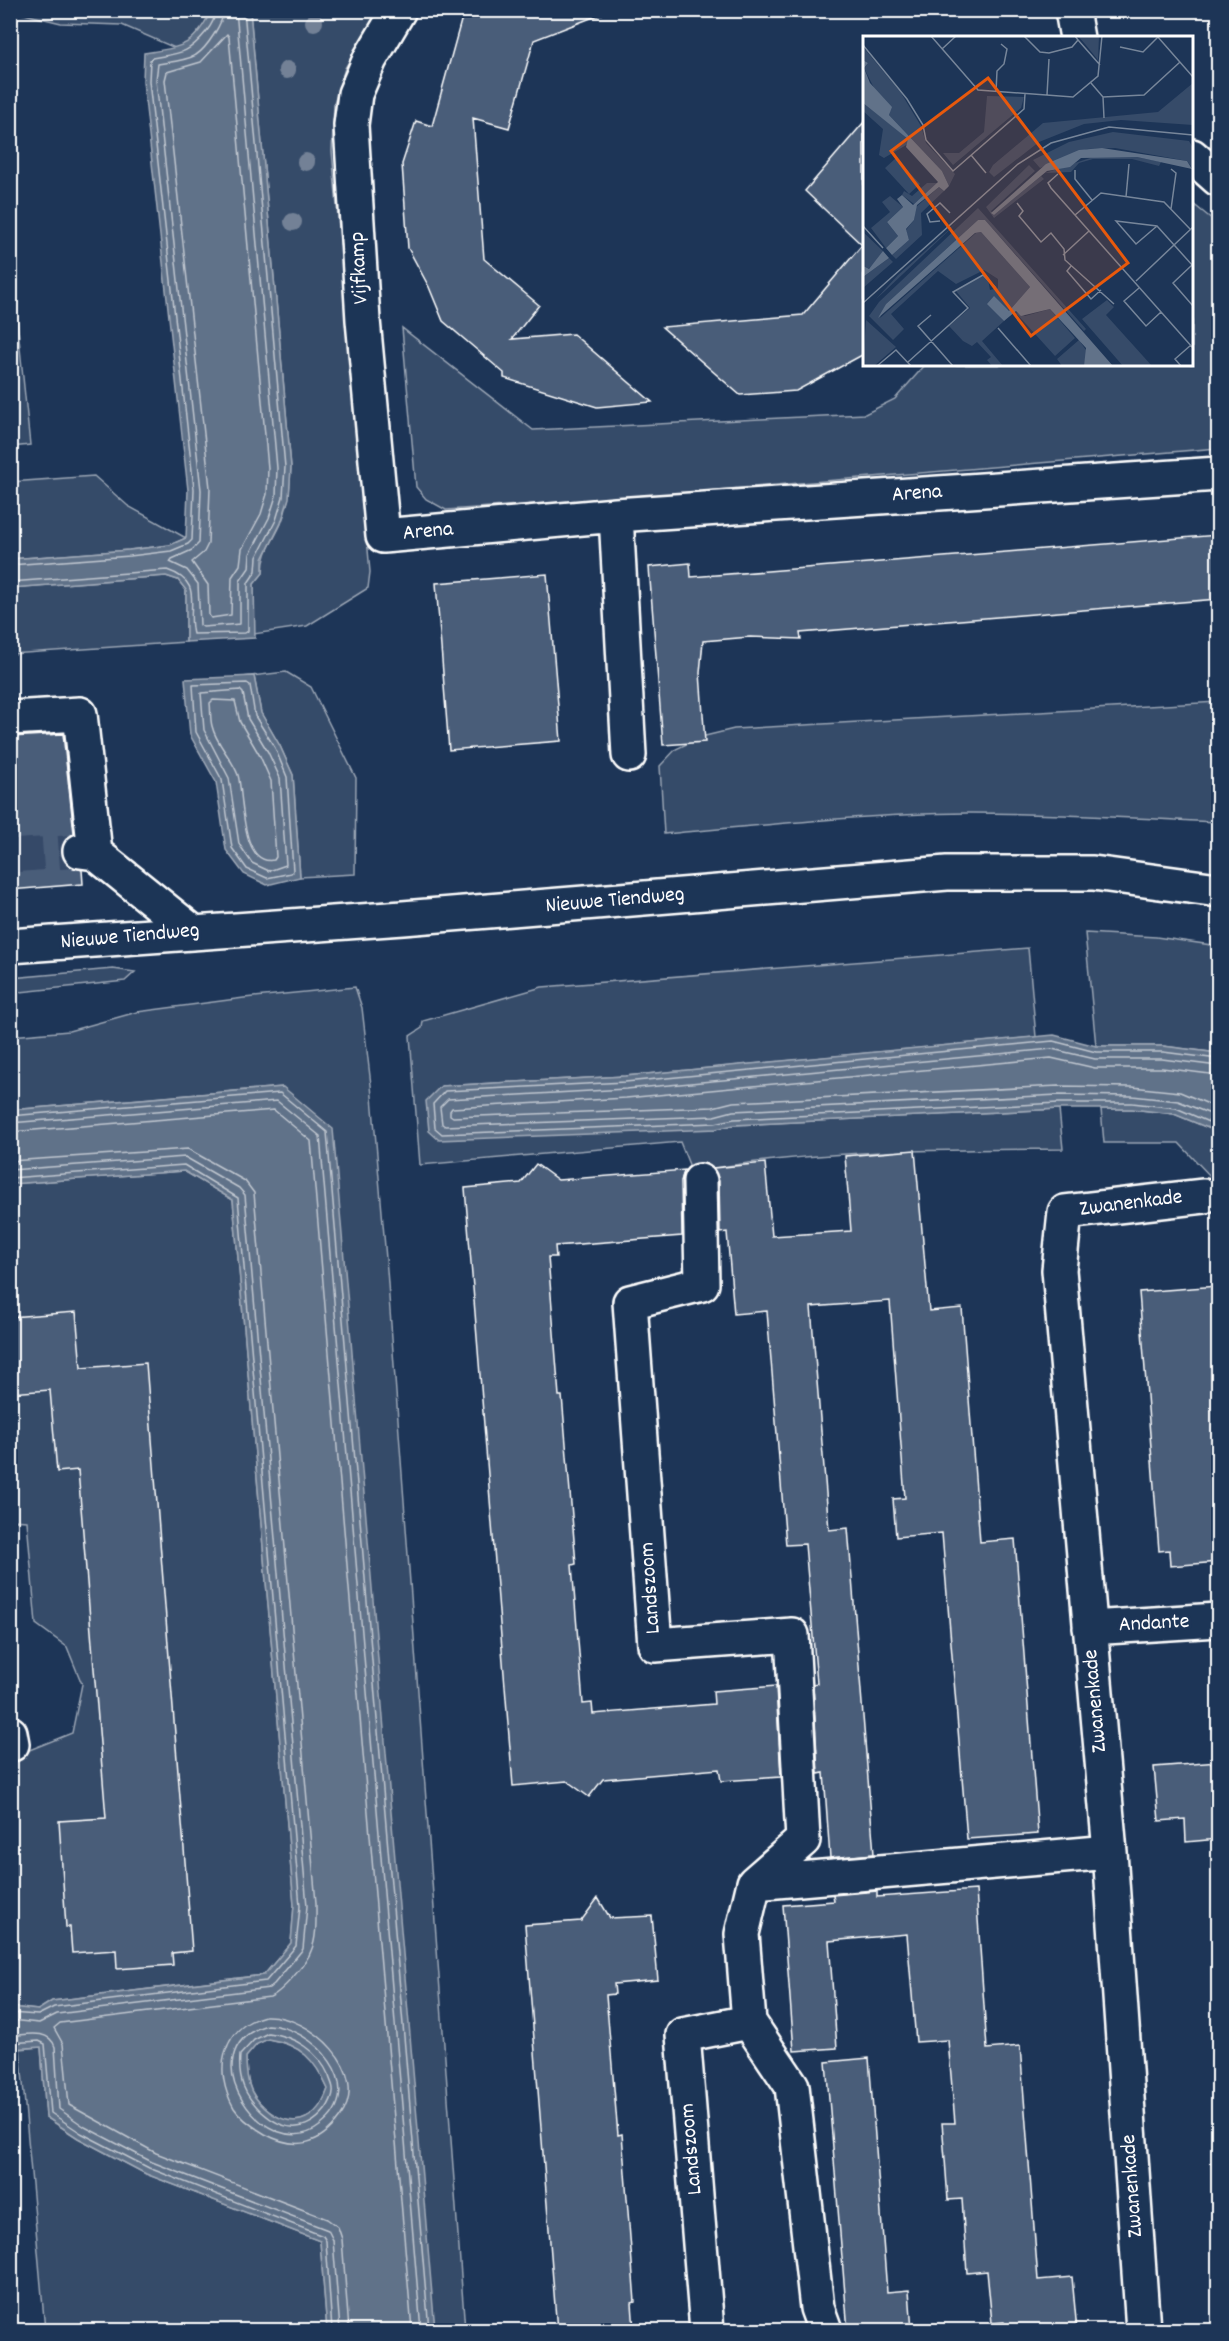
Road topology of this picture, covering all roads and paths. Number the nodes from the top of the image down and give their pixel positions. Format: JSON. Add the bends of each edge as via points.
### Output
{"nodes":[{"id":1,"x":399,"y":10,"type":"edge"},
{"id":2,"x":1072,"y":10,"type":"edge"},
{"id":3,"x":1077,"y":36,"type":"edge"},
{"id":4,"x":1218,"y":474,"type":"edge"},
{"id":5,"x":616,"y":515,"type":"junction"},
{"id":6,"x":383,"y":537,"type":"joint"},
{"id":7,"x":10,"y":718,"type":"edge"},
{"id":8,"x":629,"y":755,"type":"dead end"},
{"id":9,"x":1218,"y":890,"type":"edge"},
{"id":10,"x":193,"y":932,"type":"junction"},
{"id":11,"x":10,"y":946,"type":"edge"},
{"id":12,"x":700,"y":1181,"type":"dead end"},
{"id":13,"x":1204,"y":1196,"type":"dead end"},
{"id":14,"x":1218,"y":1620,"type":"edge"},
{"id":15,"x":1090,"y":1628,"type":"junction"},
{"id":16,"x":1110,"y":1851,"type":"junction"},
{"id":17,"x":754,"y":1883,"type":"junction"},
{"id":18,"x":749,"y":2022,"type":"junction"},
{"id":19,"x":707,"y":2331,"type":"edge"},
{"id":20,"x":825,"y":2331,"type":"edge"},
{"id":21,"x":1143,"y":2331,"type":"edge"}],
"edges":[{"from":1,"to":6,"type":"street","name":"Vijfkamp","via":[[355,94],[351,125],[363,320]]},
{"from":2,"to":3,"type":"street"},
{"from":4,"to":5,"type":"street","name":"Arena"},
{"from":5,"to":6,"type":"street","name":"Arena"},
{"from":5,"to":8,"type":"street"},
{"from":7,"to":10,"type":"street","via":[[80,714],[87,852]]},
{"from":9,"to":10,"type":"street","name":"Nieuwe Tiendweg","via":[[1093,873],[947,873]]},
{"from":10,"to":11,"type":"street","name":"Nieuwe Tiendweg"},
{"from":12,"to":17,"type":"street","name":"Landszoom","via":[[702,1284],[630,1302],[655,1645],[792,1635],[803,1839]]},
{"from":13,"to":15,"type":"street","name":"Zwanenkade","via":[[1065,1212],[1059,1270]]},
{"from":14,"to":15,"type":"street","name":"Andante"},
{"from":15,"to":16,"type":"street","name":"Zwanenkade"},
{"from":16,"to":17,"type":"street"},
{"from":16,"to":21,"type":"street","name":"Zwanenkade"},
{"from":17,"to":18,"type":"street","via":[[742,1934]]},
{"from":18,"to":19,"type":"street","name":"Landszoom","via":[[683,2035]]},
{"from":18,"to":20,"type":"street","via":[[792,2086],[817,2308]]}]}
